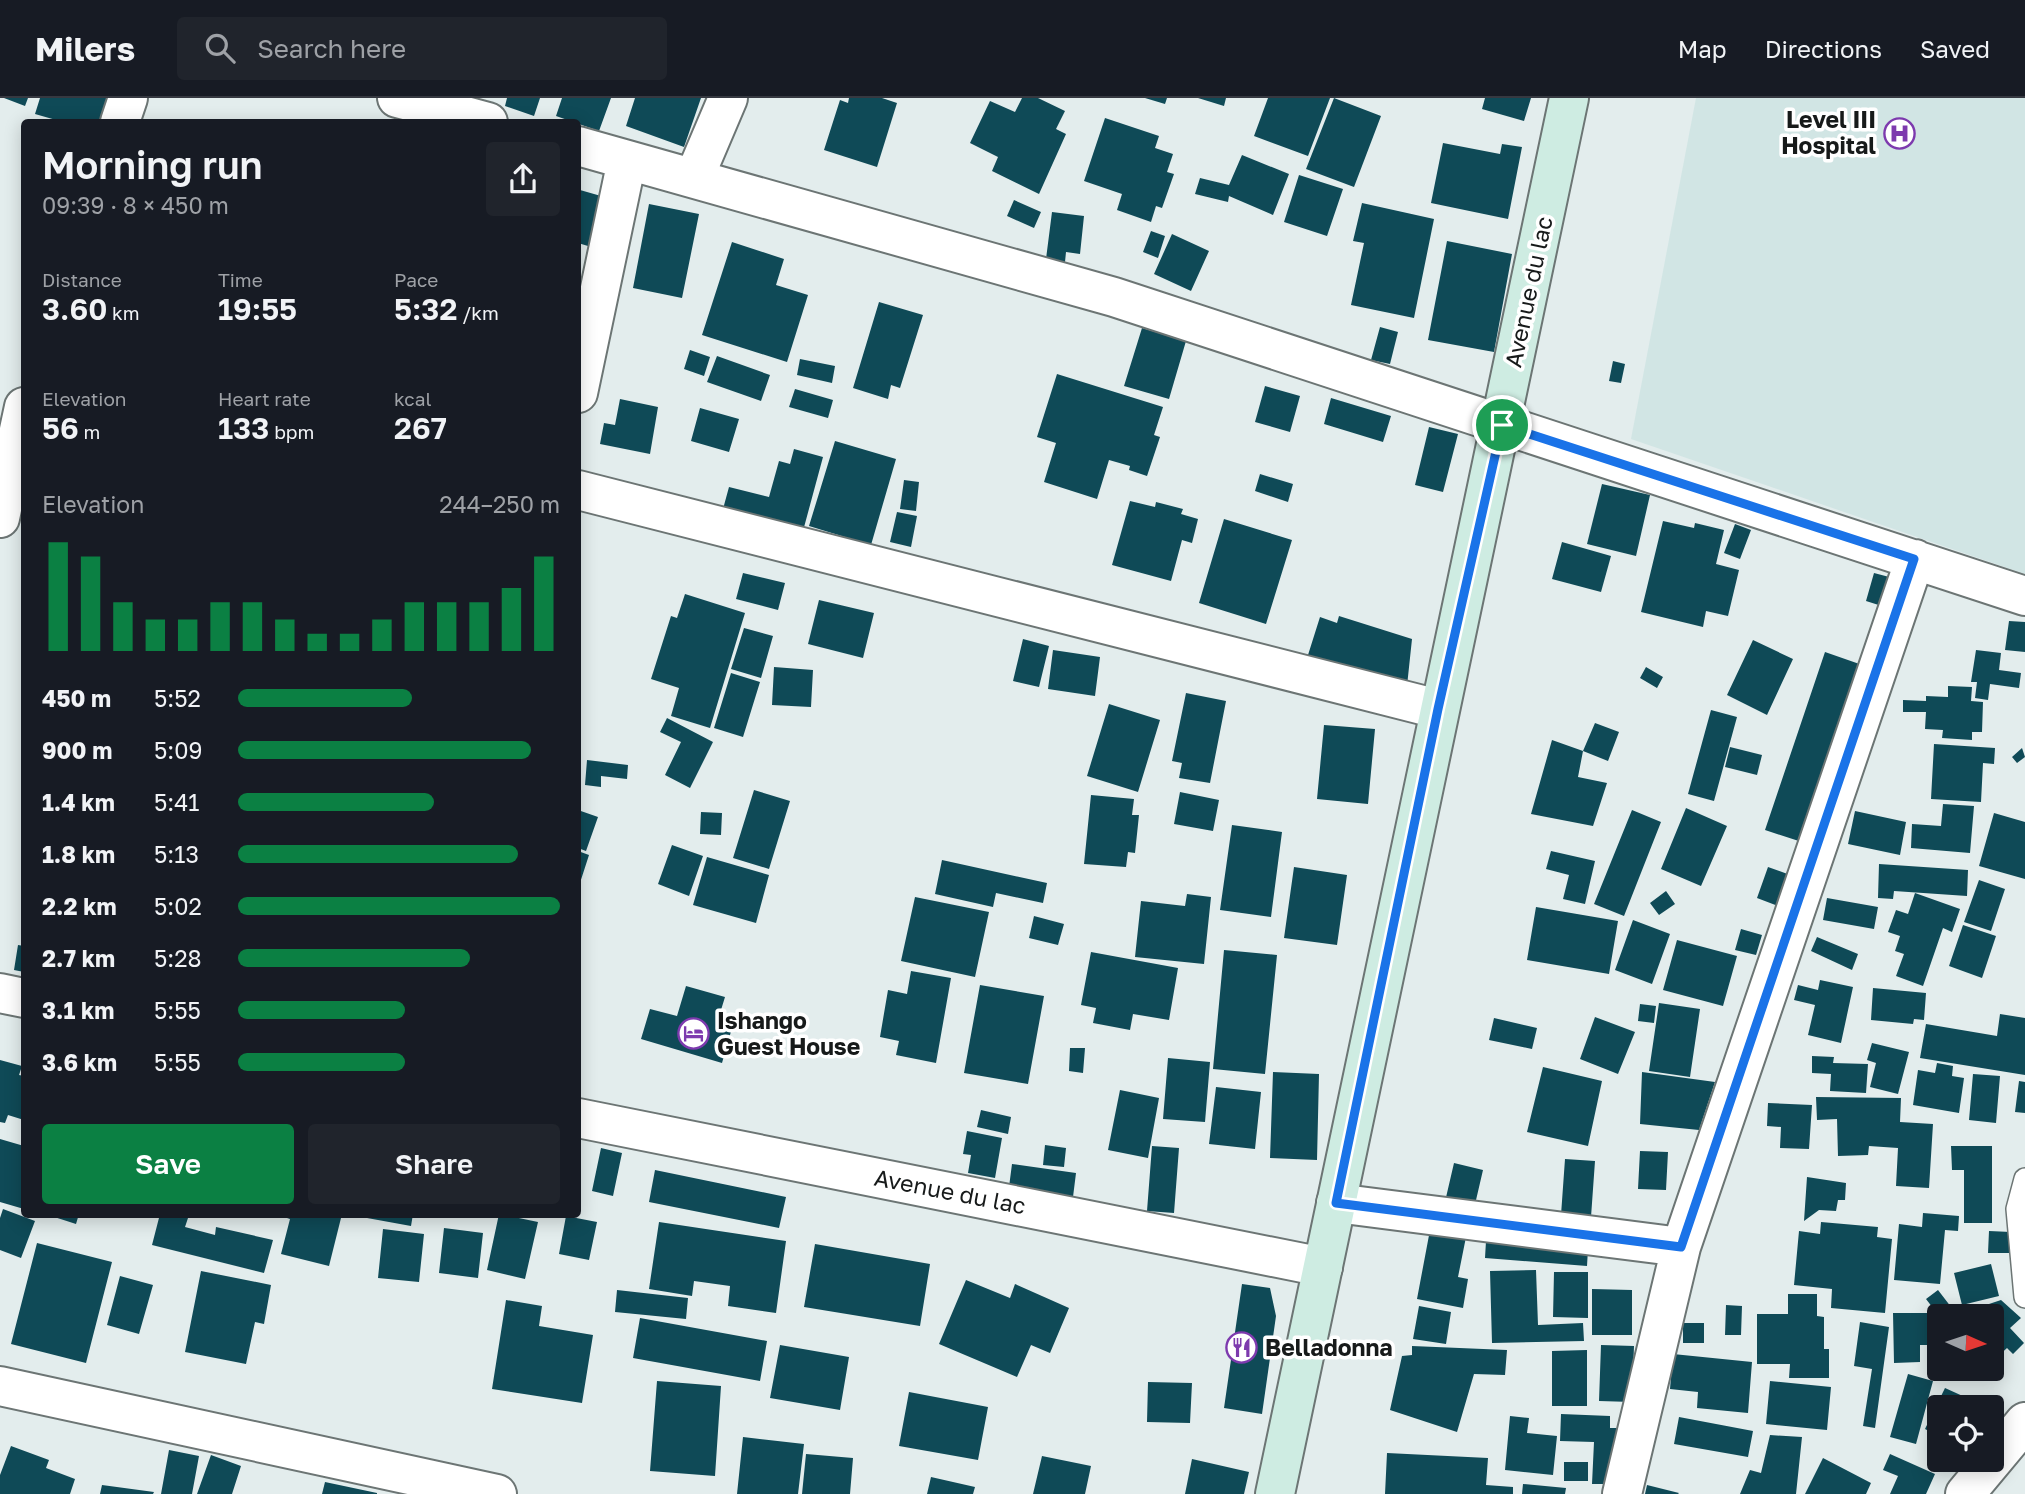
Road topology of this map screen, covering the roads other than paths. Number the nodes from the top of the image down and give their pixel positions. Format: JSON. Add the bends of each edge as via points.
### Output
{"nodes":[{"id":1,"x":128,"y":98,"type":"edge"},
{"id":2,"x":397,"y":98,"type":"edge"},
{"id":3,"x":728,"y":98,"type":"edge"},
{"id":4,"x":1570,"y":98,"type":"edge"},
{"id":5,"x":121,"y":119,"type":"edge"},
{"id":6,"x":477,"y":119,"type":"edge"},
{"id":7,"x":581,"y":147,"type":"edge"},
{"id":8,"x":627,"y":159,"type":"junction"},
{"id":9,"x":694,"y":178,"type":"junction"},
{"id":10,"x":581,"y":379,"type":"edge"},
{"id":11,"x":21,"y":421,"type":"edge"},
{"id":12,"x":1502,"y":425,"type":"junction"},
{"id":13,"x":581,"y":490,"type":"edge"},
{"id":14,"x":0,"y":518,"type":"edge"},
{"id":15,"x":1914,"y":559,"type":"junction"},
{"id":16,"x":2025,"y":596,"type":"edge"},
{"id":17,"x":1438,"y":709,"type":"junction"},
{"id":18,"x":0,"y":993,"type":"edge"},
{"id":19,"x":21,"y":997,"type":"edge"},
{"id":20,"x":581,"y":1119,"type":"edge"},
{"id":21,"x":2025,"y":1179,"type":"edge"},
{"id":22,"x":1336,"y":1203,"type":"junction"},
{"id":23,"x":1681,"y":1247,"type":"junction"},
{"id":24,"x":1323,"y":1267,"type":"junction"},
{"id":25,"x":2025,"y":1297,"type":"edge"},
{"id":26,"x":0,"y":1386,"type":"edge"},
{"id":27,"x":2025,"y":1422,"type":"edge"},
{"id":28,"x":497,"y":1494,"type":"edge"},
{"id":29,"x":1275,"y":1494,"type":"edge"},
{"id":30,"x":1622,"y":1494,"type":"edge"},
{"id":31,"x":1965,"y":1494,"type":"edge"}],
"edges":[{"from":1,"to":5,"type":"street"},
{"from":2,"to":6,"type":"street"},
{"from":3,"to":9,"type":"street"},
{"from":4,"to":12,"type":"main road","name":"Avenue du lac"},
{"from":7,"to":8,"type":"street"},
{"from":8,"to":9,"type":"street"},
{"from":8,"to":10,"type":"street"},
{"from":9,"to":12,"type":"street","via":[[1114,297]]},
{"from":11,"to":14,"type":"street"},
{"from":12,"to":15,"type":"street"},
{"from":12,"to":17,"type":"main road","name":"Avenue du lac"},
{"from":13,"to":17,"type":"street"},
{"from":15,"to":16,"type":"street"},
{"from":15,"to":23,"type":"street"},
{"from":17,"to":22,"type":"main road","name":"Avenue du lac"},
{"from":18,"to":19,"type":"street"},
{"from":20,"to":24,"type":"street","name":"Avenue du lac"},
{"from":21,"to":25,"type":"lane","via":[[2017,1209]]},
{"from":22,"to":23,"type":"street"},
{"from":22,"to":24,"type":"main road","name":"Avenue du lac"},
{"from":23,"to":30,"type":"street"},
{"from":24,"to":29,"type":"main road","name":"Avenue du lac"},
{"from":26,"to":28,"type":"street"},
{"from":27,"to":31,"type":"street"}]}
